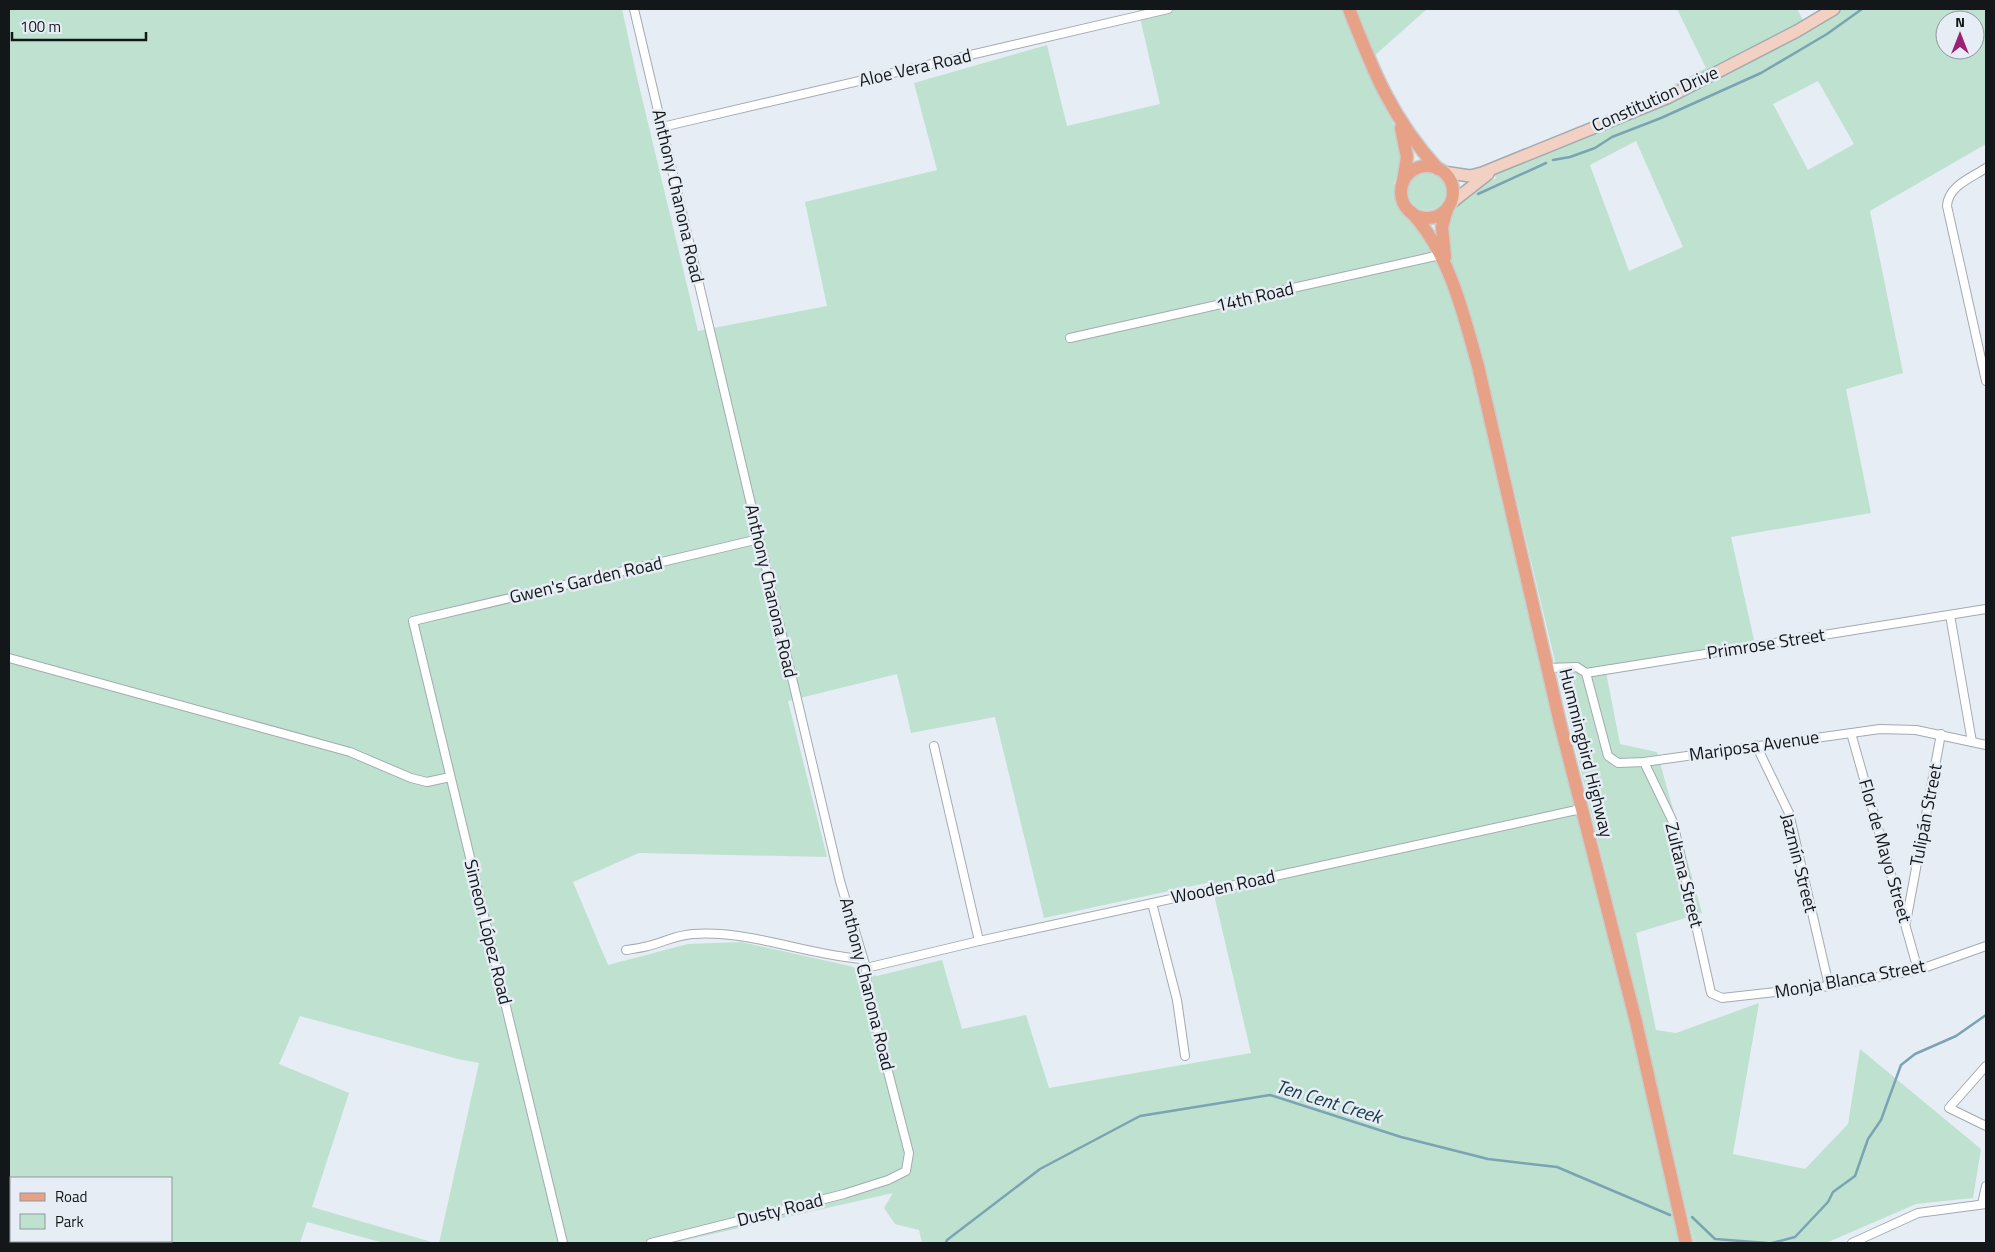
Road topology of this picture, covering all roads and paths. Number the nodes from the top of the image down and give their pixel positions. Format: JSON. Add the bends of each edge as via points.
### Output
{"nodes":[{"id":1,"x":634,"y":9,"type":"edge"},
{"id":2,"x":1168,"y":9,"type":"edge"},
{"id":3,"x":1349,"y":9,"type":"edge"},
{"id":4,"x":1834,"y":9,"type":"edge"},
{"id":5,"x":1397,"y":116,"type":"junction"},
{"id":6,"x":662,"y":127,"type":"junction"},
{"id":7,"x":1498,"y":167,"type":"junction"},
{"id":8,"x":1986,"y":168,"type":"edge"},
{"id":9,"x":1441,"y":170,"type":"junction"},
{"id":10,"x":1403,"y":182,"type":"junction"},
{"id":11,"x":1449,"y":206,"type":"junction"},
{"id":12,"x":1411,"y":212,"type":"junction"},
{"id":13,"x":1440,"y":256,"type":"junction"},
{"id":14,"x":1448,"y":272,"type":"junction"},
{"id":15,"x":1070,"y":338,"type":"dead end"},
{"id":16,"x":1986,"y":381,"type":"edge"},
{"id":17,"x":759,"y":539,"type":"junction"},
{"id":18,"x":1986,"y":609,"type":"edge"},
{"id":19,"x":1950,"y":615,"type":"junction"},
{"id":20,"x":413,"y":621,"type":"joint"},
{"id":21,"x":9,"y":658,"type":"edge"},
{"id":22,"x":1547,"y":668,"type":"junction"},
{"id":23,"x":1586,"y":673,"type":"junction"},
{"id":24,"x":1851,"y":733,"type":"junction"},
{"id":25,"x":1941,"y":734,"type":"junction"},
{"id":26,"x":1972,"y":742,"type":"junction"},
{"id":27,"x":1756,"y":745,"type":"junction"},
{"id":28,"x":1986,"y":745,"type":"edge"},
{"id":29,"x":934,"y":746,"type":"dead end"},
{"id":30,"x":1644,"y":762,"type":"junction"},
{"id":31,"x":450,"y":776,"type":"junction"},
{"id":32,"x":1581,"y":809,"type":"junction"},
{"id":33,"x":1152,"y":903,"type":"junction"},
{"id":34,"x":1906,"y":925,"type":"junction"},
{"id":35,"x":980,"y":941,"type":"junction"},
{"id":36,"x":1986,"y":946,"type":"edge"},
{"id":37,"x":626,"y":950,"type":"dead end"},
{"id":38,"x":863,"y":959,"type":"junction"},
{"id":39,"x":866,"y":968,"type":"junction"},
{"id":40,"x":1918,"y":970,"type":"junction"},
{"id":41,"x":1829,"y":986,"type":"junction"},
{"id":42,"x":1711,"y":993,"type":"joint"},
{"id":43,"x":1185,"y":1056,"type":"dead end"},
{"id":44,"x":1986,"y":1066,"type":"edge"},
{"id":45,"x":1986,"y":1126,"type":"edge"},
{"id":46,"x":906,"y":1171,"type":"joint"},
{"id":47,"x":1986,"y":1186,"type":"edge"},
{"id":48,"x":1984,"y":1204,"type":"edge"},
{"id":49,"x":563,"y":1243,"type":"edge"},
{"id":50,"x":651,"y":1243,"type":"edge"},
{"id":51,"x":1686,"y":1243,"type":"edge"},
{"id":52,"x":1852,"y":1243,"type":"edge"}],
"edges":[{"from":1,"to":6,"type":"street","name":"Anthony Chanona Road"},
{"from":2,"to":6,"type":"street","name":"Aloe Vera Road"},
{"from":3,"to":5,"type":"main road","via":[[1373,70]]},
{"from":4,"to":7,"type":"main road","name":"Constitution Drive","via":[[1667,98]]},
{"from":5,"to":9,"type":"main road"},
{"from":5,"to":10,"type":"main road","via":[[1406,146]]},
{"from":6,"to":17,"type":"street","name":"Anthony Chanona Road"},
{"from":7,"to":9,"type":"main road","name":"Constitution Drive","via":[[1470,176]]},
{"from":7,"to":11,"type":"main road","name":"Constitution Drive"},
{"from":8,"to":16,"type":"street","via":[[1951,192],[1947,199]]},
{"from":9,"to":10,"type":"main road","via":[[1430,166],[1414,170]]},
{"from":9,"to":11,"type":"main road","via":[[1452,186]]},
{"from":10,"to":12,"type":"main road","via":[[1402,198]]},
{"from":11,"to":12,"type":"main road","via":[[1441,214],[1426,218]]},
{"from":11,"to":14,"type":"main road","name":"Hummingbird Highway","via":[[1442,227]]},
{"from":12,"to":13,"type":"main road","name":"Hummingbird Highway"},
{"from":13,"to":14,"type":"main road","name":"Hummingbird Highway"},
{"from":13,"to":15,"type":"street","name":"14th Road"},
{"from":14,"to":22,"type":"main road","name":"Hummingbird Highway","via":[[1478,366]]},
{"from":17,"to":20,"type":"street","name":"Gwen's Garden Road"},
{"from":17,"to":38,"type":"street","name":"Anthony Chanona Road","via":[[840,881]]},
{"from":18,"to":19,"type":"street","name":"Primrose Street"},
{"from":19,"to":23,"type":"street","name":"Primrose Street"},
{"from":19,"to":26,"type":"street"},
{"from":20,"to":31,"type":"street","name":"Simeon López Road"},
{"from":21,"to":31,"type":"street","via":[[350,752],[411,778],[427,782]]},
{"from":22,"to":23,"type":"street","name":"Primrose Street","via":[[1577,667]]},
{"from":22,"to":32,"type":"main road","name":"Hummingbird Highway"},
{"from":23,"to":30,"type":"street","name":"Mariposa Avenue","via":[[1608,756],[1618,763]]},
{"from":24,"to":25,"type":"street","name":"Mariposa Avenue","via":[[1899,728]]},
{"from":24,"to":27,"type":"street","name":"Mariposa Avenue"},
{"from":24,"to":34,"type":"street","name":"Flor de Mayo Street"},
{"from":25,"to":26,"type":"street","name":"Mariposa Avenue"},
{"from":25,"to":34,"type":"street","name":"Tulipán Street"},
{"from":26,"to":28,"type":"street","name":"Mariposa Avenue"},
{"from":27,"to":30,"type":"street","name":"Mariposa Avenue"},
{"from":27,"to":41,"type":"street","name":"Jazmín Street","via":[[1789,813]]},
{"from":29,"to":35,"type":"street"},
{"from":30,"to":42,"type":"street","name":"Zultana Street","via":[[1673,822]]},
{"from":31,"to":49,"type":"street","name":"Simeon López Road"},
{"from":32,"to":33,"type":"street","name":"Wooden Road"},
{"from":32,"to":51,"type":"main road","name":"Hummingbird Highway","via":[[1636,1022]]},
{"from":33,"to":35,"type":"street","name":"Wooden Road"},
{"from":33,"to":43,"type":"street","via":[[1177,1000]]},
{"from":34,"to":40,"type":"street","name":"Flor de Mayo Street"},
{"from":35,"to":39,"type":"street","name":"Wooden Road"},
{"from":36,"to":40,"type":"street","name":"Monja Blanca Street"},
{"from":37,"to":38,"type":"street","via":[[675,936],[712,934]]},
{"from":38,"to":39,"type":"street","name":"Anthony Chanona Road"},
{"from":39,"to":46,"type":"street","name":"Anthony Chanona Road","via":[[867,990],[909,1153]]},
{"from":40,"to":41,"type":"street","name":"Monja Blanca Street"},
{"from":41,"to":42,"type":"street","name":"Monja Blanca Street","via":[[1722,998]]},
{"from":44,"to":45,"type":"street","via":[[1948,1108]]},
{"from":46,"to":50,"type":"street","name":"Dusty Road","via":[[844,1194]]},
{"from":47,"to":48,"type":"street"},
{"from":48,"to":52,"type":"street","via":[[1918,1213]]}]}
